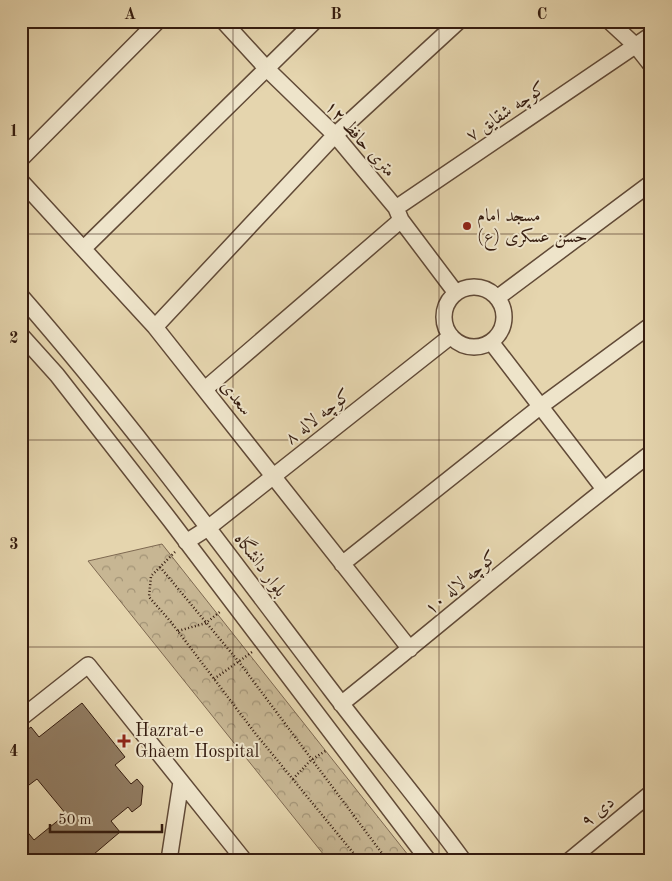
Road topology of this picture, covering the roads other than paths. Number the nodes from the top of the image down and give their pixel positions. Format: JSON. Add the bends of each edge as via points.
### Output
{"nodes":[{"id":1,"x":158,"y":21,"type":"edge"},
{"id":2,"x":223,"y":21,"type":"edge"},
{"id":3,"x":315,"y":21,"type":"edge"},
{"id":4,"x":459,"y":21,"type":"edge"},
{"id":5,"x":609,"y":21,"type":"edge"},
{"id":6,"x":651,"y":35,"type":"edge"},
{"id":7,"x":636,"y":46,"type":"junction"},
{"id":8,"x":651,"y":66,"type":"edge"},
{"id":9,"x":267,"y":69,"type":"junction"},
{"id":10,"x":335,"y":135,"type":"junction"},
{"id":11,"x":21,"y":159,"type":"edge"},
{"id":12,"x":21,"y":181,"type":"edge"},
{"id":13,"x":651,"y":183,"type":"edge"},
{"id":14,"x":398,"y":214,"type":"junction"},
{"id":15,"x":84,"y":248,"type":"junction"},
{"id":16,"x":456,"y":293,"type":"junction"},
{"id":17,"x":21,"y":296,"type":"edge"},
{"id":18,"x":497,"y":298,"type":"junction"},
{"id":19,"x":651,"y":325,"type":"edge"},
{"id":20,"x":155,"y":327,"type":"junction"},
{"id":21,"x":21,"y":335,"type":"edge"},
{"id":22,"x":451,"y":336,"type":"junction"},
{"id":23,"x":491,"y":342,"type":"junction"},
{"id":24,"x":205,"y":389,"type":"junction"},
{"id":25,"x":542,"y":406,"type":"junction"},
{"id":26,"x":651,"y":453,"type":"edge"},
{"id":27,"x":274,"y":476,"type":"junction"},
{"id":28,"x":604,"y":489,"type":"junction"},
{"id":29,"x":208,"y":528,"type":"junction"},
{"id":30,"x":183,"y":544,"type":"junction"},
{"id":31,"x":342,"y":564,"type":"junction"},
{"id":32,"x":410,"y":649,"type":"junction"},
{"id":33,"x":341,"y":704,"type":"junction"},
{"id":34,"x":21,"y":718,"type":"edge"},
{"id":35,"x":181,"y":782,"type":"junction"},
{"id":36,"x":651,"y":793,"type":"edge"},
{"id":37,"x":572,"y":859,"type":"edge"},
{"id":38,"x":169,"y":860,"type":"edge"},
{"id":39,"x":244,"y":860,"type":"edge"},
{"id":40,"x":428,"y":860,"type":"edge"},
{"id":41,"x":463,"y":860,"type":"edge"}],
"edges":[{"from":1,"to":11,"type":"street"},
{"from":2,"to":9,"type":"street","name":"۱۲ متری حافظ"},
{"from":3,"to":9,"type":"street"},
{"from":4,"to":10,"type":"street"},
{"from":5,"to":7,"type":"street"},
{"from":6,"to":7,"type":"street","name":"کوچه شقایق ۷"},
{"from":7,"to":8,"type":"street"},
{"from":7,"to":14,"type":"street","name":"کوچه شقایق ۷"},
{"from":9,"to":10,"type":"street","name":"۱۲ متری حافظ"},
{"from":9,"to":15,"type":"street"},
{"from":10,"to":14,"type":"street","name":"۱۲ متری حافظ"},
{"from":10,"to":20,"type":"street"},
{"from":12,"to":15,"type":"street","name":"سعدی"},
{"from":13,"to":18,"type":"street"},
{"from":14,"to":16,"type":"street","name":"۱۲ متری حافظ"},
{"from":14,"to":24,"type":"street","name":"کوچه شقایق ۷"},
{"from":15,"to":20,"type":"street","name":"سعدی"},
{"from":16,"to":18,"type":"street","via":[[473,287],[482,288]]},
{"from":16,"to":22,"type":"street","via":[[446,309],[445,318]]},
{"from":17,"to":29,"type":"street","name":"بلوار دانشگاه","via":[[71,353]]},
{"from":18,"to":23,"type":"street","via":[[502,306],[503,326]]},
{"from":19,"to":25,"type":"street"},
{"from":20,"to":24,"type":"street","name":"سعدی"},
{"from":21,"to":30,"type":"street","via":[[57,375]]},
{"from":22,"to":23,"type":"street","via":[[474,347]]},
{"from":22,"to":27,"type":"street","name":"کوچه لاله ۸"},
{"from":23,"to":25,"type":"street"},
{"from":24,"to":27,"type":"street","name":"سعدی"},
{"from":25,"to":28,"type":"street"},
{"from":25,"to":31,"type":"street"},
{"from":26,"to":28,"type":"street","name":"کوچه لاله ۱۰"},
{"from":27,"to":29,"type":"street","name":"کوچه لاله ۸"},
{"from":27,"to":31,"type":"street","name":"سعدی"},
{"from":28,"to":32,"type":"street","name":"کوچه لاله ۱۰"},
{"from":29,"to":30,"type":"street","name":"کوچه لاله ۸"},
{"from":29,"to":33,"type":"street","name":"بلوار دانشگاه"},
{"from":30,"to":40,"type":"street","via":[[232,602]]},
{"from":31,"to":32,"type":"street","name":"سعدی"},
{"from":32,"to":33,"type":"street","name":"کوچه لاله ۱۰"},
{"from":33,"to":41,"type":"street","name":"بلوار دانشگاه"},
{"from":34,"to":35,"type":"street","via":[[88,665]]},
{"from":35,"to":38,"type":"street"},
{"from":35,"to":39,"type":"street"},
{"from":36,"to":37,"type":"street","name":"۹ دی"}]}
